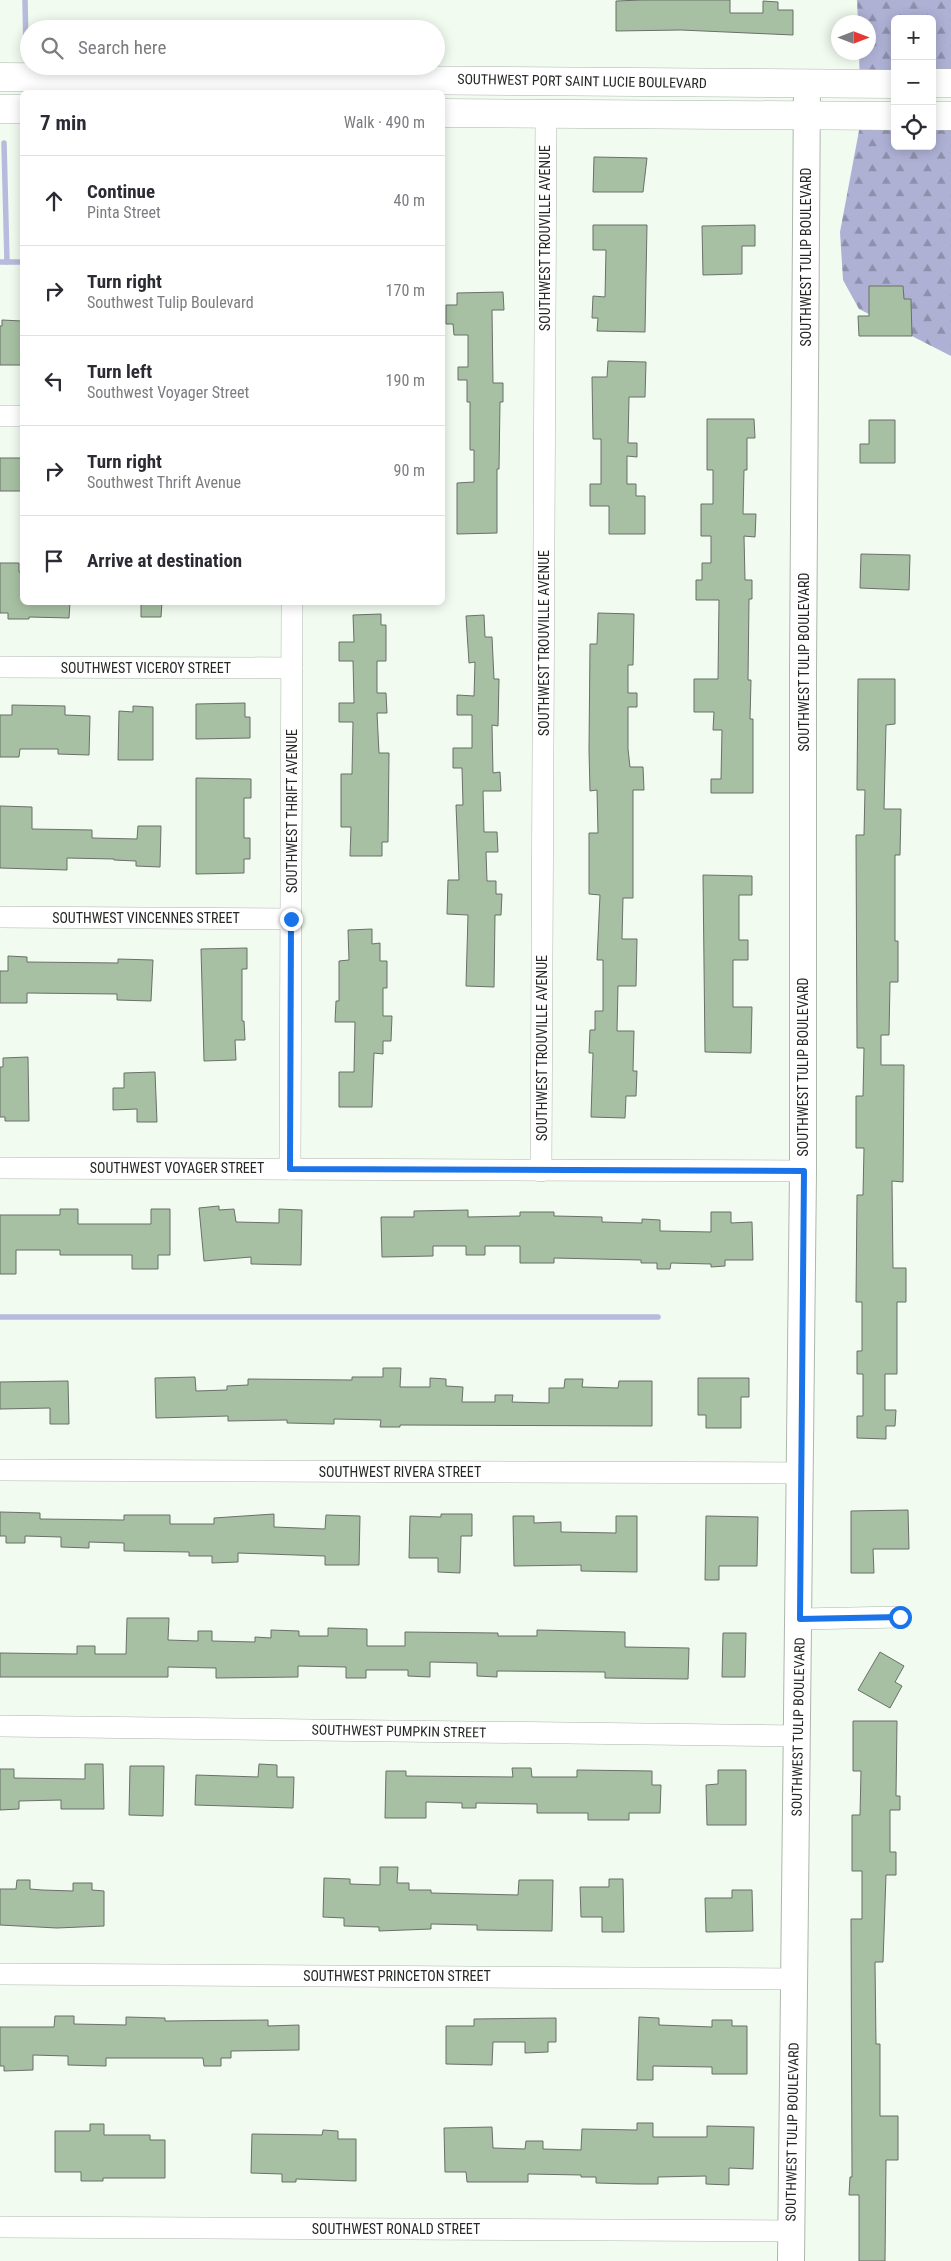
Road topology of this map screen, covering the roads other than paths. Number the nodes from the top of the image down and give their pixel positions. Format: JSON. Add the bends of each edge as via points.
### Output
{"nodes":[{"id":1,"x":0,"y":77,"type":"edge"},
{"id":2,"x":807,"y":84,"type":"junction"},
{"id":3,"x":891,"y":84,"type":"edge"},
{"id":4,"x":936,"y":84,"type":"edge"},
{"id":5,"x":951,"y":84,"type":"edge"},
{"id":6,"x":0,"y":109,"type":"edge"},
{"id":7,"x":20,"y":109,"type":"edge"},
{"id":8,"x":445,"y":113,"type":"edge"},
{"id":9,"x":546,"y":114,"type":"junction"},
{"id":10,"x":891,"y":116,"type":"edge"},
{"id":11,"x":936,"y":116,"type":"edge"},
{"id":12,"x":951,"y":116,"type":"edge"},
{"id":13,"x":807,"y":117,"type":"junction"},
{"id":14,"x":0,"y":416,"type":"edge"},
{"id":15,"x":20,"y":416,"type":"edge"},
{"id":16,"x":292,"y":605,"type":"edge"},
{"id":17,"x":0,"y":667,"type":"edge"},
{"id":18,"x":292,"y":668,"type":"junction"},
{"id":19,"x":0,"y":917,"type":"edge"},
{"id":20,"x":291,"y":919,"type":"junction"},
{"id":21,"x":0,"y":1168,"type":"edge"},
{"id":22,"x":290,"y":1169,"type":"junction"},
{"id":23,"x":541,"y":1171,"type":"junction"},
{"id":24,"x":804,"y":1171,"type":"junction"},
{"id":25,"x":0,"y":1470,"type":"edge"},
{"id":26,"x":801,"y":1473,"type":"junction"},
{"id":27,"x":900,"y":1617,"type":"dead end"},
{"id":28,"x":800,"y":1619,"type":"junction"},
{"id":29,"x":0,"y":1726,"type":"edge"},
{"id":30,"x":798,"y":1736,"type":"junction"},
{"id":31,"x":0,"y":1974,"type":"edge"},
{"id":32,"x":794,"y":1979,"type":"junction"},
{"id":33,"x":0,"y":2226,"type":"edge"},
{"id":34,"x":791,"y":2231,"type":"junction"},
{"id":35,"x":791,"y":2261,"type":"edge"}],
"edges":[{"from":1,"to":2,"type":"main road","name":"SOUTHWEST PORT SAINT LUCIE BOULEVARD"},
{"from":2,"to":3,"type":"main road","name":"SOUTHWEST PORT SAINT LUCIE BOULEVARD"},
{"from":2,"to":13,"type":"street","name":"SOUTHWEST TULIP BOULEVARD"},
{"from":4,"to":5,"type":"main road"},
{"from":6,"to":7,"type":"main road"},
{"from":8,"to":9,"type":"main road"},
{"from":9,"to":13,"type":"main road"},
{"from":9,"to":23,"type":"street","name":"SOUTHWEST TROUVILLE AVENUE"},
{"from":10,"to":13,"type":"main road"},
{"from":11,"to":12,"type":"main road"},
{"from":13,"to":24,"type":"street","name":"SOUTHWEST TULIP BOULEVARD"},
{"from":14,"to":15,"type":"street"},
{"from":16,"to":18,"type":"street","name":"SOUTHWEST THRIFT AVENUE"},
{"from":17,"to":18,"type":"street","name":"SOUTHWEST VICEROY STREET"},
{"from":18,"to":20,"type":"street","name":"SOUTHWEST THRIFT AVENUE"},
{"from":19,"to":20,"type":"street","name":"SOUTHWEST VINCENNES STREET"},
{"from":20,"to":22,"type":"street","name":"SOUTHWEST THRIFT AVENUE"},
{"from":21,"to":22,"type":"street","name":"SOUTHWEST VOYAGER STREET"},
{"from":22,"to":23,"type":"street","name":"SOUTHWEST VOYAGER STREET"},
{"from":23,"to":24,"type":"street","name":"SOUTHWEST VOYAGER STREET"},
{"from":24,"to":26,"type":"street","name":"SOUTHWEST TULIP BOULEVARD"},
{"from":25,"to":26,"type":"street","name":"SOUTHWEST RIVERA STREET"},
{"from":26,"to":28,"type":"street","name":"SOUTHWEST TULIP BOULEVARD"},
{"from":27,"to":28,"type":"street"},
{"from":28,"to":30,"type":"street","name":"SOUTHWEST TULIP BOULEVARD"},
{"from":29,"to":30,"type":"street","name":"SOUTHWEST PUMPKIN STREET"},
{"from":30,"to":32,"type":"street","name":"SOUTHWEST TULIP BOULEVARD"},
{"from":31,"to":32,"type":"street","name":"SOUTHWEST PRINCETON STREET"},
{"from":32,"to":34,"type":"street","name":"SOUTHWEST TULIP BOULEVARD"},
{"from":33,"to":34,"type":"street","name":"SOUTHWEST RONALD STREET"},
{"from":34,"to":35,"type":"street","name":"SOUTHWEST TULIP BOULEVARD"}]}
